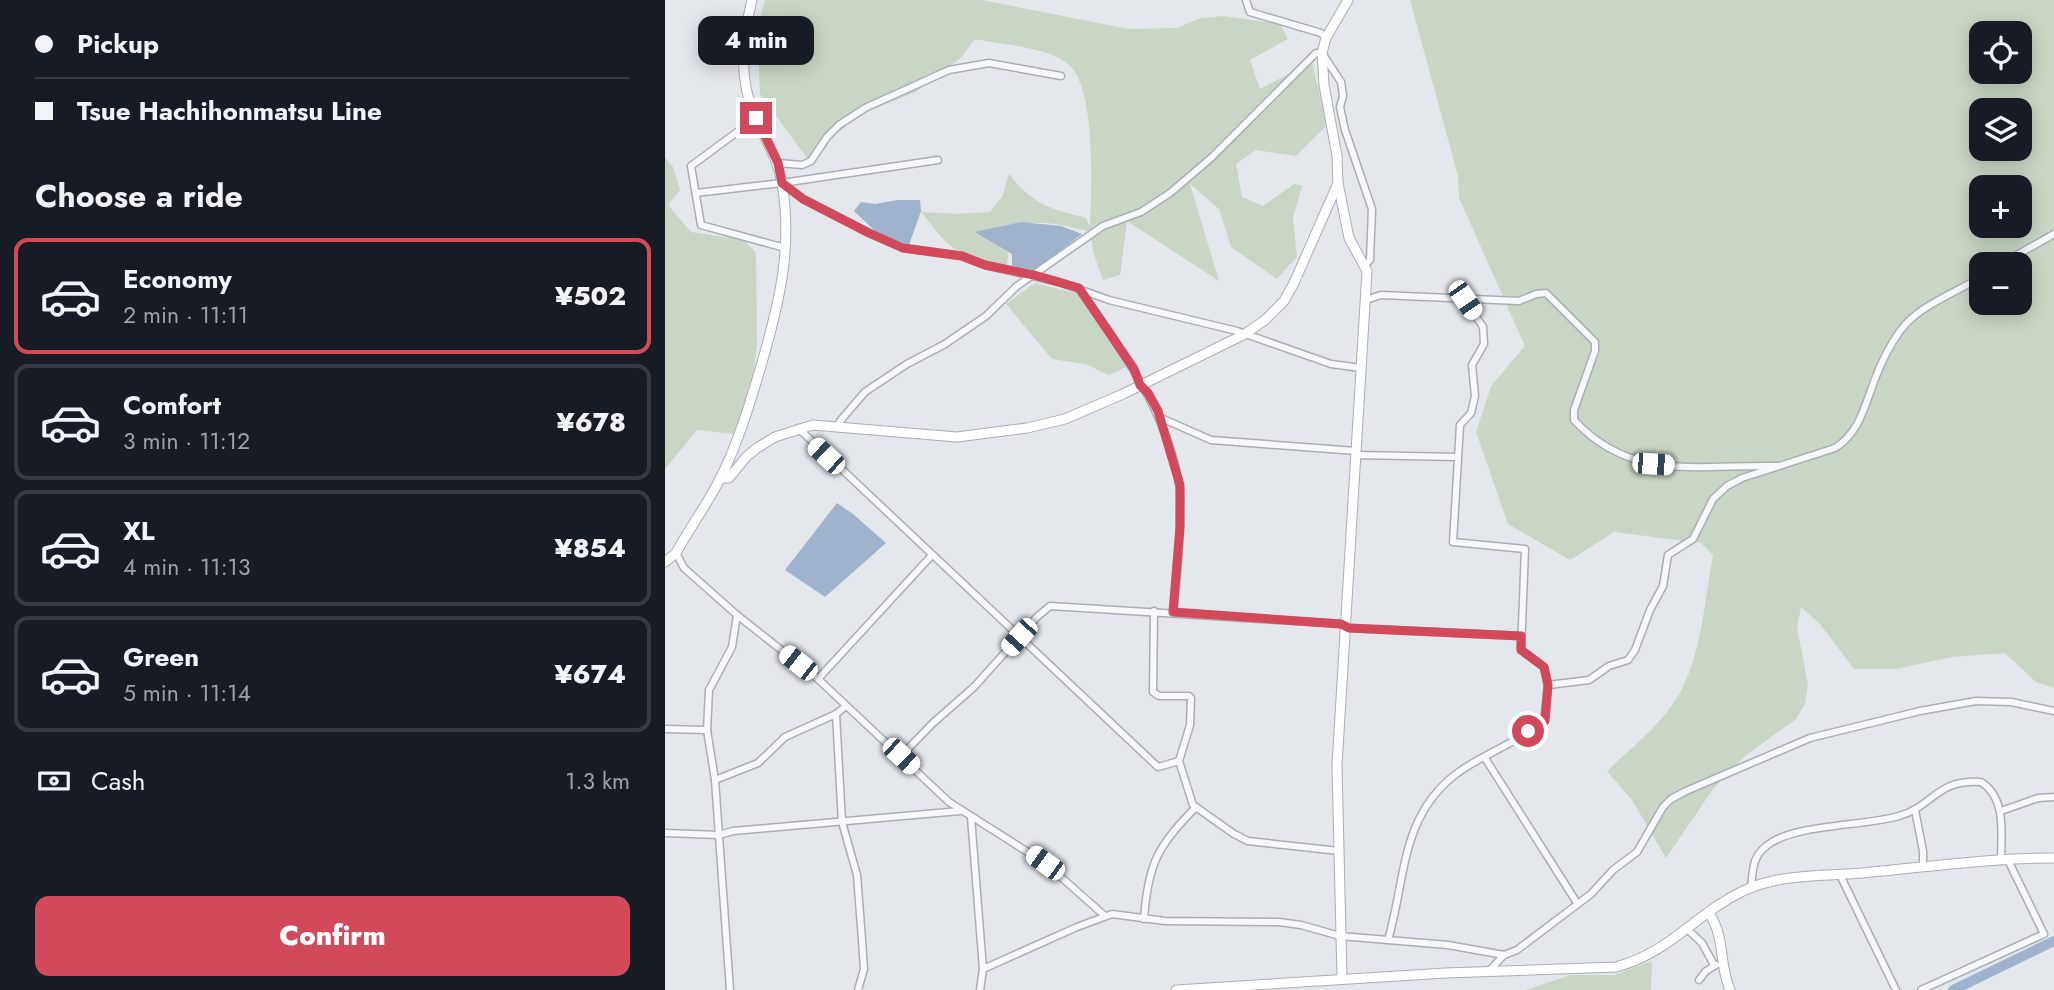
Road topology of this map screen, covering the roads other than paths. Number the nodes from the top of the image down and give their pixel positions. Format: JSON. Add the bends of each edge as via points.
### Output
{"nodes":[{"id":1,"x":752,"y":0,"type":"edge"},
{"id":2,"x":1246,"y":0,"type":"edge"},
{"id":3,"x":1349,"y":0,"type":"edge"},
{"id":4,"x":1326,"y":38,"type":"junction"},
{"id":5,"x":1322,"y":53,"type":"junction"},
{"id":6,"x":1061,"y":76,"type":"dead end"},
{"id":7,"x":756,"y":118,"type":"junction"},
{"id":8,"x":938,"y":160,"type":"dead end"},
{"id":9,"x":778,"y":163,"type":"junction"},
{"id":10,"x":782,"y":183,"type":"junction"},
{"id":11,"x":1338,"y":183,"type":"junction"},
{"id":12,"x":696,"y":193,"type":"junction"},
{"id":13,"x":2054,"y":234,"type":"edge"},
{"id":14,"x":785,"y":248,"type":"junction"},
{"id":15,"x":2022,"y":252,"type":"edge"},
{"id":16,"x":1365,"y":265,"type":"junction"},
{"id":17,"x":1034,"y":275,"type":"junction"},
{"id":18,"x":1969,"y":284,"type":"edge"},
{"id":19,"x":1079,"y":288,"type":"junction"},
{"id":20,"x":1366,"y":300,"type":"junction"},
{"id":21,"x":1465,"y":300,"type":"junction"},
{"id":22,"x":1245,"y":334,"type":"junction"},
{"id":23,"x":1361,"y":368,"type":"junction"},
{"id":24,"x":1140,"y":385,"type":"junction"},
{"id":25,"x":1159,"y":417,"type":"junction"},
{"id":26,"x":838,"y":427,"type":"junction"},
{"id":27,"x":798,"y":428,"type":"junction"},
{"id":28,"x":1356,"y":453,"type":"junction"},
{"id":29,"x":1457,"y":457,"type":"junction"},
{"id":30,"x":1782,"y":466,"type":"junction"},
{"id":31,"x":720,"y":478,"type":"junction"},
{"id":32,"x":675,"y":553,"type":"junction"},
{"id":33,"x":932,"y":555,"type":"junction"},
{"id":34,"x":665,"y":562,"type":"edge"},
{"id":35,"x":1154,"y":611,"type":"junction"},
{"id":36,"x":1173,"y":612,"type":"junction"},
{"id":37,"x":737,"y":615,"type":"junction"},
{"id":38,"x":1345,"y":626,"type":"junction"},
{"id":39,"x":1521,"y":636,"type":"junction"},
{"id":40,"x":1019,"y":637,"type":"junction"},
{"id":41,"x":818,"y":679,"type":"junction"},
{"id":42,"x":1548,"y":685,"type":"junction"},
{"id":43,"x":846,"y":706,"type":"junction"},
{"id":44,"x":2054,"y":711,"type":"edge"},
{"id":45,"x":836,"y":714,"type":"junction"},
{"id":46,"x":665,"y":729,"type":"edge"},
{"id":47,"x":707,"y":730,"type":"junction"},
{"id":48,"x":901,"y":756,"type":"junction"},
{"id":49,"x":1485,"y":758,"type":"junction"},
{"id":50,"x":1179,"y":761,"type":"junction"},
{"id":51,"x":715,"y":780,"type":"junction"},
{"id":52,"x":2054,"y":797,"type":"edge"},
{"id":53,"x":1196,"y":807,"type":"junction"},
{"id":54,"x":1915,"y":810,"type":"junction"},
{"id":55,"x":960,"y":811,"type":"junction"},
{"id":56,"x":2001,"y":811,"type":"junction"},
{"id":57,"x":971,"y":817,"type":"junction"},
{"id":58,"x":842,"y":822,"type":"junction"},
{"id":59,"x":665,"y":833,"type":"edge"},
{"id":60,"x":719,"y":835,"type":"junction"},
{"id":61,"x":1339,"y":850,"type":"junction"},
{"id":62,"x":2054,"y":858,"type":"edge"},
{"id":63,"x":2004,"y":860,"type":"junction"},
{"id":64,"x":1923,"y":867,"type":"junction"},
{"id":65,"x":1840,"y":875,"type":"junction"},
{"id":66,"x":1751,"y":888,"type":"junction"},
{"id":67,"x":1577,"y":903,"type":"junction"},
{"id":68,"x":1709,"y":913,"type":"junction"},
{"id":69,"x":1105,"y":916,"type":"junction"},
{"id":70,"x":1144,"y":919,"type":"junction"},
{"id":71,"x":1687,"y":929,"type":"junction"},
{"id":72,"x":1340,"y":936,"type":"junction"},
{"id":73,"x":1388,"y":940,"type":"junction"},
{"id":74,"x":1504,"y":955,"type":"junction"},
{"id":75,"x":1718,"y":965,"type":"junction"},
{"id":76,"x":983,"y":969,"type":"junction"},
{"id":77,"x":1489,"y":972,"type":"junction"},
{"id":78,"x":1342,"y":979,"type":"junction"},
{"id":79,"x":1699,"y":980,"type":"dead end"},
{"id":80,"x":1259,"y":987,"type":"edge"},
{"id":81,"x":730,"y":990,"type":"edge"},
{"id":82,"x":857,"y":990,"type":"edge"},
{"id":83,"x":980,"y":990,"type":"edge"},
{"id":84,"x":1176,"y":990,"type":"edge"},
{"id":85,"x":1730,"y":990,"type":"edge"},
{"id":86,"x":1896,"y":990,"type":"edge"},
{"id":87,"x":1921,"y":990,"type":"edge"}],
"edges":[{"from":1,"to":7,"type":"main road","via":[[742,49],[743,74]]},
{"from":2,"to":4,"type":"street","via":[[1250,12]]},
{"from":3,"to":4,"type":"main road"},
{"from":4,"to":5,"type":"main road"},
{"from":5,"to":11,"type":"main road"},
{"from":5,"to":16,"type":"street","via":[[1341,82],[1345,130],[1372,209],[1370,260]]},
{"from":5,"to":17,"type":"street","via":[[1304,63],[1170,193],[1141,212],[1103,226]]},
{"from":6,"to":9,"type":"street","via":[[989,63],[949,70],[865,108],[839,125],[811,161]]},
{"from":7,"to":9,"type":"main road"},
{"from":7,"to":12,"type":"street","via":[[691,166]]},
{"from":8,"to":10,"type":"street"},
{"from":9,"to":10,"type":"main road"},
{"from":10,"to":12,"type":"street"},
{"from":10,"to":14,"type":"main road"},
{"from":10,"to":17,"type":"street","via":[[803,199],[903,248],[962,256]]},
{"from":11,"to":16,"type":"main road","via":[[1349,238]]},
{"from":11,"to":22,"type":"main road","via":[[1284,301]]},
{"from":12,"to":14,"type":"street","via":[[701,225]]},
{"from":13,"to":15,"type":"street"},
{"from":14,"to":31,"type":"main road","via":[[782,284],[765,351],[744,423]]},
{"from":16,"to":20,"type":"main road"},
{"from":17,"to":19,"type":"street"},
{"from":17,"to":26,"type":"street","via":[[976,323],[865,392]]},
{"from":18,"to":30,"type":"street","via":[[1919,313],[1900,331],[1882,361],[1861,419],[1841,444]]},
{"from":19,"to":22,"type":"street","via":[[1109,300]]},
{"from":19,"to":24,"type":"street"},
{"from":20,"to":21,"type":"street","via":[[1381,295]]},
{"from":20,"to":23,"type":"main road"},
{"from":21,"to":29,"type":"street","via":[[1483,327],[1484,344],[1472,365],[1475,396],[1471,412],[1460,425]]},
{"from":21,"to":30,"type":"street","via":[[1519,301],[1546,292],[1581,326],[1595,342],[1595,351],[1574,420],[1613,452],[1653,464]]},
{"from":22,"to":23,"type":"street","via":[[1331,363]]},
{"from":22,"to":24,"type":"main road"},
{"from":23,"to":28,"type":"main road"},
{"from":24,"to":25,"type":"street"},
{"from":24,"to":26,"type":"main road","via":[[1065,419],[985,435],[926,436]]},
{"from":25,"to":28,"type":"street","via":[[1211,440]]},
{"from":25,"to":36,"type":"street","via":[[1180,485]]},
{"from":26,"to":27,"type":"main road"},
{"from":27,"to":31,"type":"main road","via":[[757,448],[729,478]]},
{"from":27,"to":33,"type":"street"},
{"from":28,"to":29,"type":"street"},
{"from":28,"to":38,"type":"main road"},
{"from":29,"to":39,"type":"street","via":[[1453,542],[1525,549]]},
{"from":30,"to":42,"type":"street","via":[[1727,486],[1713,499],[1693,539],[1668,555],[1663,586],[1628,660],[1589,680]]},
{"from":31,"to":32,"type":"main road"},
{"from":32,"to":34,"type":"main road"},
{"from":32,"to":37,"type":"street","via":[[684,568]]},
{"from":33,"to":40,"type":"street"},
{"from":33,"to":41,"type":"street"},
{"from":35,"to":36,"type":"street"},
{"from":35,"to":40,"type":"street","via":[[1050,606]]},
{"from":35,"to":50,"type":"street","via":[[1153,692],[1191,698],[1190,725]]},
{"from":36,"to":38,"type":"street"},
{"from":37,"to":41,"type":"street"},
{"from":37,"to":47,"type":"street","via":[[733,647],[709,690]]},
{"from":38,"to":39,"type":"street"},
{"from":38,"to":61,"type":"main road","via":[[1337,765]]},
{"from":39,"to":42,"type":"street","via":[[1521,650],[1544,667]]},
{"from":40,"to":48,"type":"street"},
{"from":40,"to":50,"type":"street","via":[[1158,766]]},
{"from":41,"to":43,"type":"street"},
{"from":42,"to":49,"type":"street","via":[[1545,721]]},
{"from":43,"to":45,"type":"street"},
{"from":43,"to":48,"type":"street"},
{"from":44,"to":67,"type":"street","via":[[2011,702],[1967,703],[1809,738],[1671,799],[1637,852]]},
{"from":45,"to":51,"type":"street","via":[[785,737],[758,763]]},
{"from":45,"to":58,"type":"street"},
{"from":46,"to":47,"type":"street"},
{"from":47,"to":51,"type":"street"},
{"from":48,"to":55,"type":"street"},
{"from":49,"to":67,"type":"street"},
{"from":49,"to":73,"type":"street","via":[[1457,773],[1421,812],[1409,844]]},
{"from":50,"to":53,"type":"street"},
{"from":51,"to":60,"type":"street"},
{"from":52,"to":56,"type":"street"},
{"from":53,"to":61,"type":"street","via":[[1248,841]]},
{"from":53,"to":70,"type":"street","via":[[1170,834],[1155,860]]},
{"from":54,"to":56,"type":"street","via":[[1947,787],[1968,781],[1987,786]]},
{"from":54,"to":64,"type":"street"},
{"from":54,"to":66,"type":"street","via":[[1773,841],[1753,861]]},
{"from":55,"to":57,"type":"street"},
{"from":55,"to":58,"type":"street"},
{"from":56,"to":63,"type":"street"},
{"from":57,"to":69,"type":"street","via":[[1045,863]]},
{"from":57,"to":76,"type":"street"},
{"from":58,"to":60,"type":"street"},
{"from":58,"to":82,"type":"street","via":[[857,875],[864,969]]},
{"from":59,"to":60,"type":"street"},
{"from":60,"to":81,"type":"street"},
{"from":61,"to":72,"type":"main road"},
{"from":62,"to":63,"type":"main road"},
{"from":63,"to":64,"type":"main road"},
{"from":63,"to":87,"type":"street","via":[[2044,934]]},
{"from":64,"to":65,"type":"main road"},
{"from":65,"to":66,"type":"main road"},
{"from":65,"to":86,"type":"street"},
{"from":66,"to":68,"type":"main road"},
{"from":67,"to":74,"type":"street"},
{"from":68,"to":71,"type":"main road"},
{"from":68,"to":75,"type":"main road","via":[[1721,937]]},
{"from":69,"to":70,"type":"street"},
{"from":69,"to":76,"type":"street"},
{"from":70,"to":72,"type":"street","via":[[1279,922]]},
{"from":71,"to":75,"type":"street"},
{"from":71,"to":77,"type":"main road","via":[[1657,952],[1616,967]]},
{"from":72,"to":73,"type":"street"},
{"from":72,"to":78,"type":"main road"},
{"from":73,"to":74,"type":"street"},
{"from":74,"to":77,"type":"street"},
{"from":75,"to":79,"type":"street"},
{"from":75,"to":85,"type":"main road"},
{"from":76,"to":83,"type":"street"},
{"from":77,"to":78,"type":"main road"},
{"from":78,"to":80,"type":"main road"},
{"from":80,"to":84,"type":"main road"}]}
